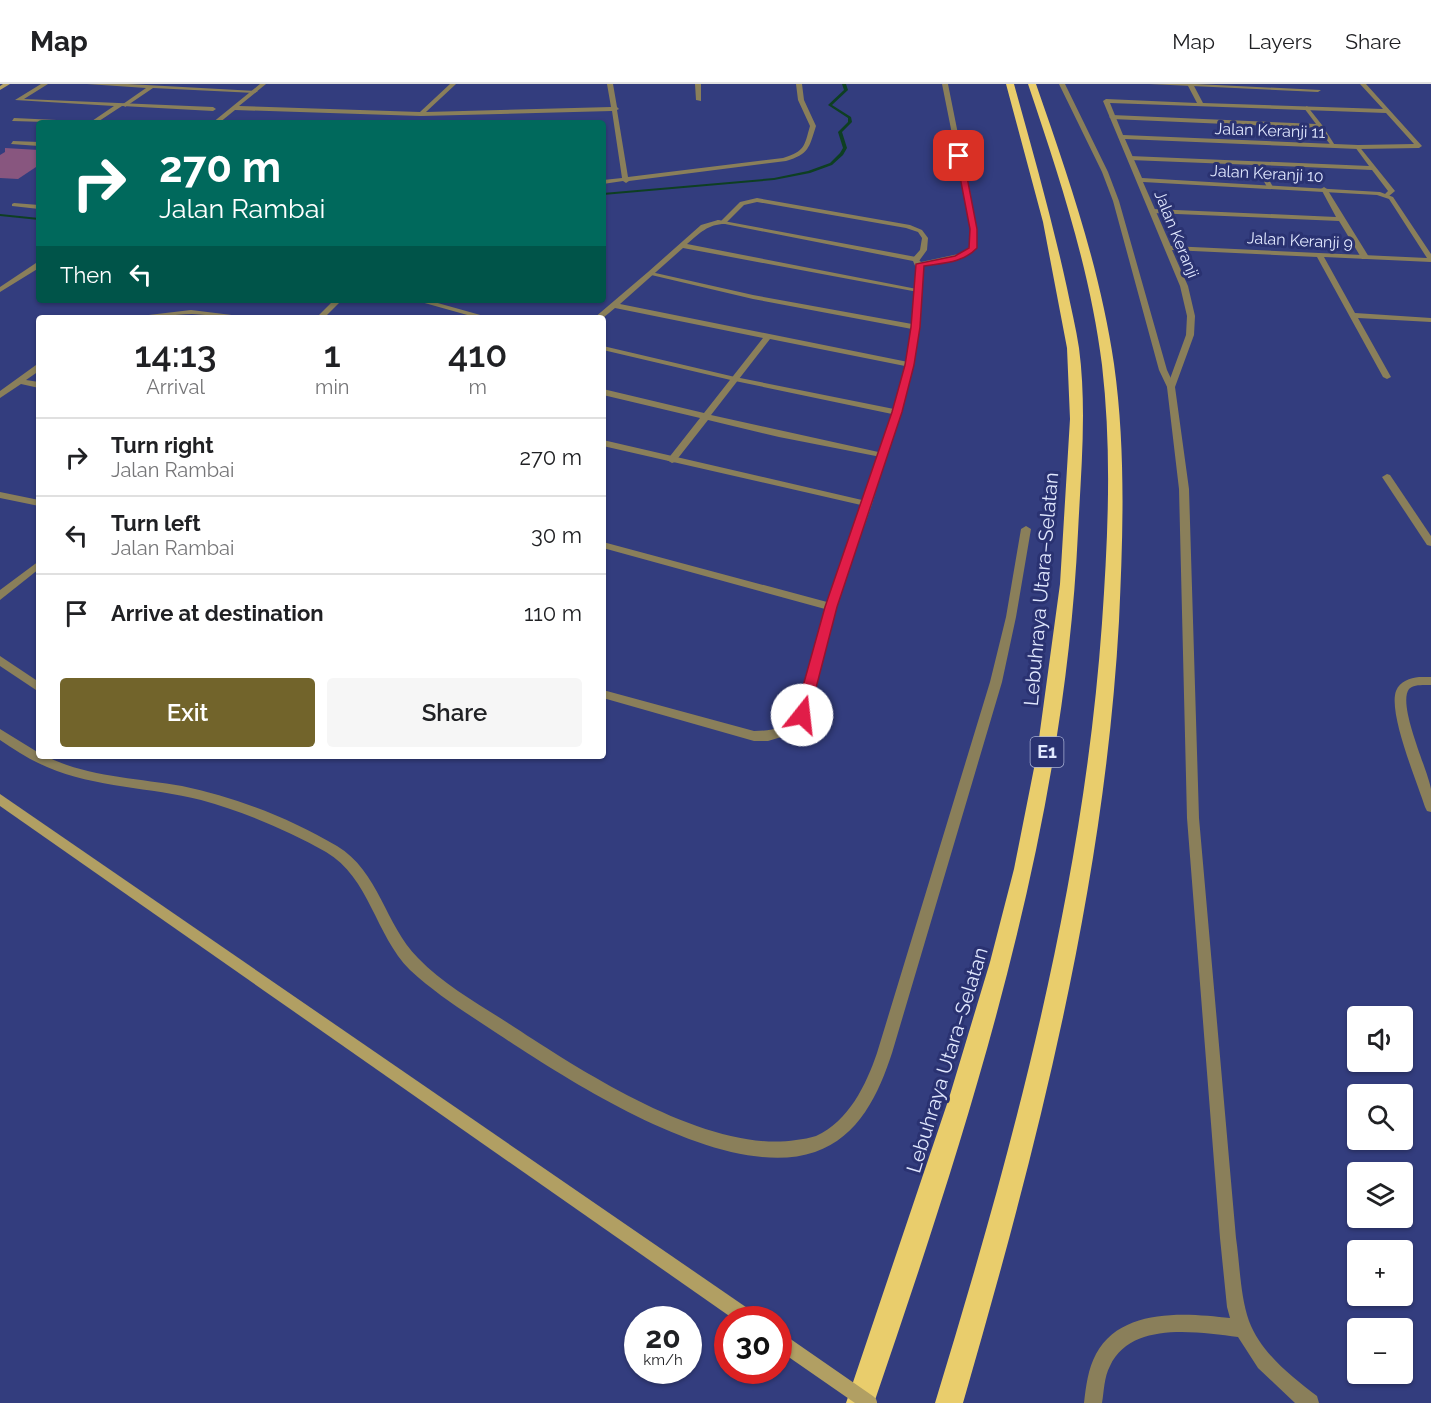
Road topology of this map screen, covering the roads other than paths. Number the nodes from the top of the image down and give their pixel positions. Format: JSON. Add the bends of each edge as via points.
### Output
{"nodes":[{"id":1,"x":7,"y":84,"type":"edge"},
{"id":2,"x":45,"y":84,"type":"edge"},
{"id":3,"x":90,"y":84,"type":"edge"},
{"id":4,"x":263,"y":84,"type":"edge"},
{"id":5,"x":453,"y":84,"type":"edge"},
{"id":6,"x":610,"y":84,"type":"edge"},
{"id":7,"x":698,"y":84,"type":"edge"},
{"id":8,"x":799,"y":84,"type":"edge"},
{"id":9,"x":945,"y":84,"type":"edge"},
{"id":10,"x":1010,"y":84,"type":"edge"},
{"id":11,"x":1032,"y":84,"type":"edge"},
{"id":12,"x":1062,"y":84,"type":"edge"},
{"id":13,"x":1152,"y":84,"type":"edge"},
{"id":14,"x":1363,"y":84,"type":"edge"},
{"id":15,"x":153,"y":85,"type":"edge"},
{"id":16,"x":1190,"y":85,"type":"edge"},
{"id":17,"x":0,"y":88,"type":"edge"},
{"id":18,"x":1318,"y":90,"type":"dead end"},
{"id":19,"x":255,"y":91,"type":"junction"},
{"id":20,"x":699,"y":99,"type":"dead end"},
{"id":21,"x":1112,"y":100,"type":"joint"},
{"id":22,"x":1200,"y":103,"type":"junction"},
{"id":23,"x":122,"y":105,"type":"junction"},
{"id":24,"x":233,"y":108,"type":"junction"},
{"id":25,"x":1307,"y":108,"type":"junction"},
{"id":26,"x":213,"y":109,"type":"dead end"},
{"id":27,"x":615,"y":109,"type":"junction"},
{"id":28,"x":1388,"y":111,"type":"junction"},
{"id":29,"x":508,"y":113,"type":"junction"},
{"id":30,"x":421,"y":114,"type":"junction"},
{"id":31,"x":1112,"y":117,"type":"junction"},
{"id":32,"x":14,"y":120,"type":"dead end"},
{"id":33,"x":97,"y":120,"type":"edge"},
{"id":34,"x":219,"y":120,"type":"edge"},
{"id":35,"x":507,"y":120,"type":"edge"},
{"id":36,"x":36,"y":121,"type":"edge"},
{"id":37,"x":1320,"y":126,"type":"junction"},
{"id":38,"x":1120,"y":137,"type":"junction"},
{"id":39,"x":13,"y":143,"type":"dead end"},
{"id":40,"x":36,"y":144,"type":"edge"},
{"id":41,"x":1334,"y":146,"type":"junction"},
{"id":42,"x":1358,"y":147,"type":"junction"},
{"id":43,"x":1130,"y":158,"type":"junction"},
{"id":44,"x":1257,"y":163,"type":"junction"},
{"id":45,"x":1374,"y":168,"type":"junction"},
{"id":46,"x":1141,"y":180,"type":"junction"},
{"id":47,"x":626,"y":181,"type":"junction"},
{"id":48,"x":606,"y":182,"type":"edge"},
{"id":49,"x":1270,"y":186,"type":"junction"},
{"id":50,"x":1324,"y":189,"type":"junction"},
{"id":51,"x":1389,"y":196,"type":"junction"},
{"id":52,"x":14,"y":205,"type":"dead end"},
{"id":53,"x":36,"y":207,"type":"edge"},
{"id":54,"x":1153,"y":211,"type":"junction"},
{"id":55,"x":1341,"y":219,"type":"junction"},
{"id":56,"x":720,"y":222,"type":"junction"},
{"id":57,"x":684,"y":246,"type":"junction"},
{"id":58,"x":1168,"y":248,"type":"junction"},
{"id":59,"x":1319,"y":255,"type":"junction"},
{"id":60,"x":1365,"y":257,"type":"junction"},
{"id":61,"x":1431,"y":260,"type":"edge"},
{"id":62,"x":918,"y":261,"type":"junction"},
{"id":63,"x":36,"y":267,"type":"edge"},
{"id":64,"x":651,"y":274,"type":"junction"},
{"id":65,"x":0,"y":290,"type":"edge"},
{"id":66,"x":918,"y":290,"type":"junction"},
{"id":67,"x":335,"y":303,"type":"edge"},
{"id":68,"x":430,"y":303,"type":"edge"},
{"id":69,"x":614,"y":305,"type":"junction"},
{"id":70,"x":162,"y":315,"type":"edge"},
{"id":71,"x":212,"y":315,"type":"edge"},
{"id":72,"x":324,"y":315,"type":"edge"},
{"id":73,"x":476,"y":315,"type":"edge"},
{"id":74,"x":602,"y":315,"type":"edge"},
{"id":75,"x":1352,"y":315,"type":"junction"},
{"id":76,"x":1431,"y":320,"type":"edge"},
{"id":77,"x":916,"y":327,"type":"junction"},
{"id":78,"x":768,"y":337,"type":"junction"},
{"id":79,"x":606,"y":349,"type":"edge"},
{"id":80,"x":910,"y":365,"type":"junction"},
{"id":81,"x":36,"y":369,"type":"edge"},
{"id":82,"x":1387,"y":377,"type":"dead end"},
{"id":83,"x":735,"y":379,"type":"junction"},
{"id":84,"x":19,"y":381,"type":"junction"},
{"id":85,"x":36,"y":384,"type":"edge"},
{"id":86,"x":1171,"y":387,"type":"junction"},
{"id":87,"x":606,"y":393,"type":"edge"},
{"id":88,"x":0,"y":395,"type":"edge"},
{"id":89,"x":897,"y":412,"type":"junction"},
{"id":90,"x":706,"y":417,"type":"junction"},
{"id":91,"x":606,"y":444,"type":"edge"},
{"id":92,"x":883,"y":456,"type":"junction"},
{"id":93,"x":672,"y":460,"type":"junction"},
{"id":94,"x":1387,"y":477,"type":"dead end"},
{"id":95,"x":0,"y":495,"type":"edge"},
{"id":96,"x":36,"y":502,"type":"edge"},
{"id":97,"x":867,"y":504,"type":"junction"},
{"id":98,"x":1026,"y":529,"type":"dead end"},
{"id":99,"x":1431,"y":543,"type":"edge"},
{"id":100,"x":606,"y":546,"type":"edge"},
{"id":101,"x":36,"y":568,"type":"edge"},
{"id":102,"x":0,"y":596,"type":"edge"},
{"id":103,"x":831,"y":607,"type":"junction"},
{"id":104,"x":0,"y":660,"type":"edge"},
{"id":105,"x":1431,"y":681,"type":"edge"},
{"id":106,"x":36,"y":686,"type":"edge"},
{"id":107,"x":606,"y":695,"type":"edge"},
{"id":108,"x":0,"y":734,"type":"edge"},
{"id":109,"x":36,"y":755,"type":"edge"},
{"id":110,"x":43,"y":759,"type":"edge"},
{"id":111,"x":0,"y":799,"type":"edge"},
{"id":112,"x":1431,"y":807,"type":"edge"},
{"id":113,"x":730,"y":1306,"type":"edge"},
{"id":114,"x":1241,"y":1328,"type":"junction"},
{"id":115,"x":792,"y":1350,"type":"edge"},
{"id":116,"x":860,"y":1403,"type":"edge"},
{"id":117,"x":869,"y":1403,"type":"edge"},
{"id":118,"x":949,"y":1403,"type":"edge"},
{"id":119,"x":1093,"y":1403,"type":"edge"},
{"id":120,"x":1310,"y":1403,"type":"edge"}],
"edges":[{"from":1,"to":17,"type":"main road"},
{"from":2,"to":23,"type":"street","via":[[17,101]]},
{"from":3,"to":15,"type":"street"},
{"from":4,"to":19,"type":"street"},
{"from":5,"to":30,"type":"street"},
{"from":6,"to":27,"type":"street"},
{"from":7,"to":20,"type":"street"},
{"from":8,"to":47,"type":"street","via":[[801,100],[813,126],[801,154],[784,160]]},
{"from":9,"to":62,"type":"street","via":[[974,245],[965,255]]},
{"from":10,"to":116,"type":"highway","name":"Lebuhraya Utara–Selatan","number":"E1","via":[[1048,222],[1073,348],[1077,419],[1068,584],[1047,753],[1001,962],[961,1098]]},
{"from":11,"to":118,"type":"highway","via":[[1072,203],[1108,366],[1116,490],[1109,681],[1097,783],[1059,997]]},
{"from":12,"to":86,"type":"street","via":[[1106,172]]},
{"from":13,"to":16,"type":"street"},
{"from":14,"to":28,"type":"street"},
{"from":15,"to":19,"type":"street"},
{"from":15,"to":23,"type":"street"},
{"from":16,"to":18,"type":"street"},
{"from":16,"to":22,"type":"street"},
{"from":19,"to":24,"type":"street"},
{"from":21,"to":22,"type":"street","name":"Jalan Keranji 11"},
{"from":21,"to":31,"type":"street","name":"Jalan Keranji","via":[[1106,101]]},
{"from":22,"to":25,"type":"street","name":"Jalan Keranji 11"},
{"from":23,"to":26,"type":"street"},
{"from":23,"to":33,"type":"street"},
{"from":24,"to":30,"type":"street"},
{"from":24,"to":34,"type":"street"},
{"from":25,"to":28,"type":"street","name":"Jalan Keranji 11"},
{"from":25,"to":37,"type":"street"},
{"from":27,"to":29,"type":"street"},
{"from":27,"to":47,"type":"street"},
{"from":28,"to":42,"type":"street","name":"Jalan Keranji 11","via":[[1419,146]]},
{"from":29,"to":30,"type":"street"},
{"from":29,"to":35,"type":"street"},
{"from":31,"to":37,"type":"street"},
{"from":31,"to":38,"type":"street","name":"Jalan Keranji"},
{"from":32,"to":36,"type":"street"},
{"from":37,"to":41,"type":"street"},
{"from":38,"to":41,"type":"street","name":"Jalan Keranji 11"},
{"from":38,"to":43,"type":"street","name":"Jalan Keranji"},
{"from":39,"to":40,"type":"street"},
{"from":41,"to":42,"type":"street","name":"Jalan Keranji 11"},
{"from":42,"to":45,"type":"street"},
{"from":43,"to":44,"type":"street"},
{"from":43,"to":46,"type":"street","name":"Jalan Keranji"},
{"from":44,"to":45,"type":"street"},
{"from":44,"to":49,"type":"street"},
{"from":45,"to":51,"type":"street","via":[[1392,191]]},
{"from":46,"to":49,"type":"street","name":"Jalan Keranji 10"},
{"from":46,"to":54,"type":"street","name":"Jalan Keranji"},
{"from":47,"to":48,"type":"street"},
{"from":49,"to":50,"type":"street","name":"Jalan Keranji 10"},
{"from":50,"to":51,"type":"street","name":"Jalan Keranji 10"},
{"from":50,"to":55,"type":"street"},
{"from":51,"to":61,"type":"street"},
{"from":52,"to":53,"type":"street"},
{"from":54,"to":55,"type":"street"},
{"from":54,"to":58,"type":"street","name":"Jalan Keranji"},
{"from":55,"to":60,"type":"street"},
{"from":56,"to":57,"type":"street","via":[[703,226]]},
{"from":56,"to":62,"type":"street"},
{"from":56,"to":62,"type":"street","via":[[742,203],[757,200],[897,224],[917,229],[925,238]]},
{"from":57,"to":64,"type":"street"},
{"from":57,"to":66,"type":"street"},
{"from":58,"to":59,"type":"street","name":"Jalan Keranji 9"},
{"from":58,"to":86,"type":"street","name":"Jalan Keranji","via":[[1191,316],[1190,335]]},
{"from":59,"to":60,"type":"street","name":"Jalan Keranji 9"},
{"from":59,"to":75,"type":"street"},
{"from":60,"to":61,"type":"street","name":"Jalan Keranji 9"},
{"from":62,"to":66,"type":"street"},
{"from":63,"to":65,"type":"street"},
{"from":64,"to":69,"type":"street"},
{"from":64,"to":77,"type":"street"},
{"from":66,"to":77,"type":"street"},
{"from":67,"to":72,"type":"street"},
{"from":68,"to":73,"type":"street"},
{"from":69,"to":74,"type":"street"},
{"from":69,"to":78,"type":"street"},
{"from":70,"to":71,"type":"street"},
{"from":75,"to":76,"type":"street"},
{"from":75,"to":82,"type":"street"},
{"from":77,"to":80,"type":"street"},
{"from":78,"to":80,"type":"street"},
{"from":78,"to":83,"type":"street"},
{"from":79,"to":83,"type":"street"},
{"from":80,"to":89,"type":"street"},
{"from":81,"to":84,"type":"street"},
{"from":83,"to":89,"type":"street"},
{"from":83,"to":90,"type":"street"},
{"from":84,"to":85,"type":"street"},
{"from":84,"to":88,"type":"street"},
{"from":86,"to":114,"type":"street","via":[[1184,489],[1196,872],[1228,1238]]},
{"from":87,"to":90,"type":"street"},
{"from":89,"to":92,"type":"street"},
{"from":90,"to":92,"type":"street"},
{"from":90,"to":93,"type":"street"},
{"from":91,"to":93,"type":"street"},
{"from":92,"to":97,"type":"street"},
{"from":93,"to":97,"type":"street"},
{"from":94,"to":99,"type":"street"},
{"from":95,"to":96,"type":"street"},
{"from":97,"to":103,"type":"street"},
{"from":98,"to":110,"type":"street","via":[[990,702],[878,1073],[861,1104],[841,1128],[818,1143],[801,1148],[776,1150],[715,1141],[643,1110],[536,1051],[417,965],[390,932],[358,870],[334,851],[227,803],[57,767]]},
{"from":100,"to":103,"type":"street"},
{"from":101,"to":102,"type":"street"},
{"from":103,"to":107,"type":"street","via":[[802,715],[784,732],[768,736],[739,734]]},
{"from":104,"to":106,"type":"street"},
{"from":105,"to":112,"type":"street","via":[[1408,684],[1400,696],[1405,730]]},
{"from":108,"to":109,"type":"street"},
{"from":111,"to":113,"type":"main road"},
{"from":114,"to":119,"type":"street","via":[[1169,1324],[1131,1334],[1114,1345],[1103,1360]]},
{"from":114,"to":120,"type":"street","via":[[1262,1360]]},
{"from":115,"to":117,"type":"main road","bridge":true}]}
